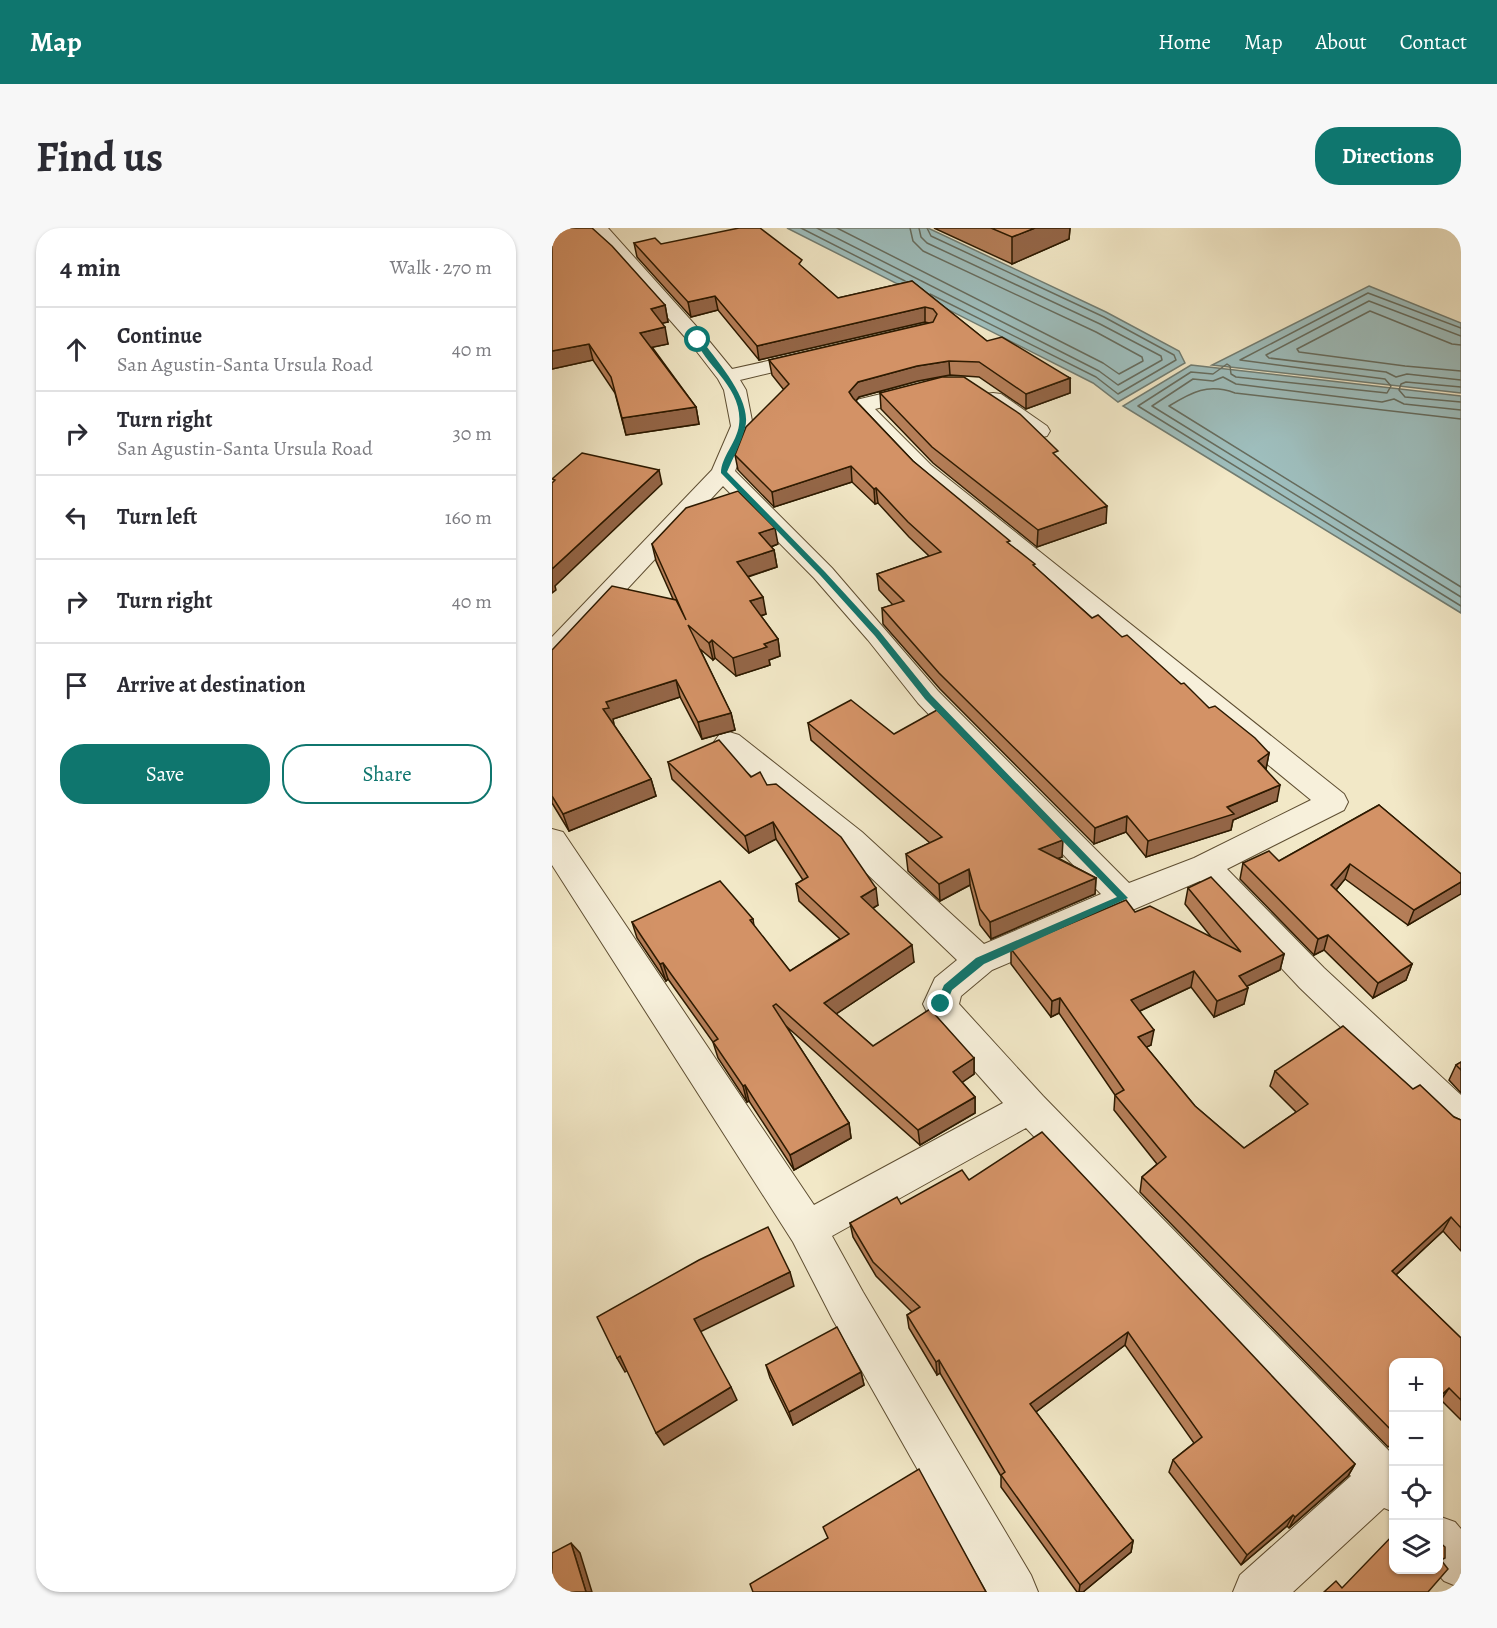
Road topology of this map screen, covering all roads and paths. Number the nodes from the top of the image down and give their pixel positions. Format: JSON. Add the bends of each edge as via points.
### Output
{"nodes":[{"id":1,"x":598,"y":228,"type":"edge"},
{"id":2,"x":827,"y":353,"type":"edge"},
{"id":3,"x":727,"y":377,"type":"junction"},
{"id":4,"x":1039,"y":431,"type":"edge"},
{"id":5,"x":723,"y":472,"type":"junction"},
{"id":6,"x":552,"y":653,"type":"edge"},
{"id":7,"x":729,"y":742,"type":"dead end"},
{"id":8,"x":552,"y":840,"type":"edge"},
{"id":9,"x":1205,"y":866,"type":"junction"},
{"id":10,"x":1124,"y":898,"type":"junction"},
{"id":11,"x":980,"y":961,"type":"junction"},
{"id":12,"x":1030,"y":1107,"type":"junction"},
{"id":13,"x":1461,"y":1119,"type":"edge"},
{"id":14,"x":807,"y":1228,"type":"junction"},
{"id":15,"x":1388,"y":1484,"type":"edge"},
{"id":16,"x":1443,"y":1544,"type":"edge"},
{"id":17,"x":1461,"y":1564,"type":"edge"},
{"id":18,"x":1014,"y":1592,"type":"edge"},
{"id":19,"x":1257,"y":1592,"type":"edge"}],
"edges":[{"from":1,"to":3,"type":"street"},
{"from":2,"to":3,"type":"street"},
{"from":3,"to":5,"type":"street","via":[[735,390],[742,426]]},
{"from":4,"to":9,"type":"street","via":[[956,385],[864,405],[864,410],[923,470],[1333,802]]},
{"from":5,"to":6,"type":"street"},
{"from":5,"to":10,"type":"street","via":[[831,582],[928,697]]},
{"from":7,"to":11,"type":"street","via":[[851,840]]},
{"from":8,"to":14,"type":"street"},
{"from":9,"to":10,"type":"street"},
{"from":9,"to":13,"type":"street","via":[[1312,978]]},
{"from":10,"to":11,"type":"street"},
{"from":11,"to":12,"type":"street","via":[[947,988],[941,1004],[945,1014]]},
{"from":12,"to":14,"type":"street"},
{"from":12,"to":15,"type":"street"},
{"from":14,"to":18,"type":"street"},
{"from":15,"to":19,"type":"street"},
{"from":16,"to":17,"type":"street"}]}
